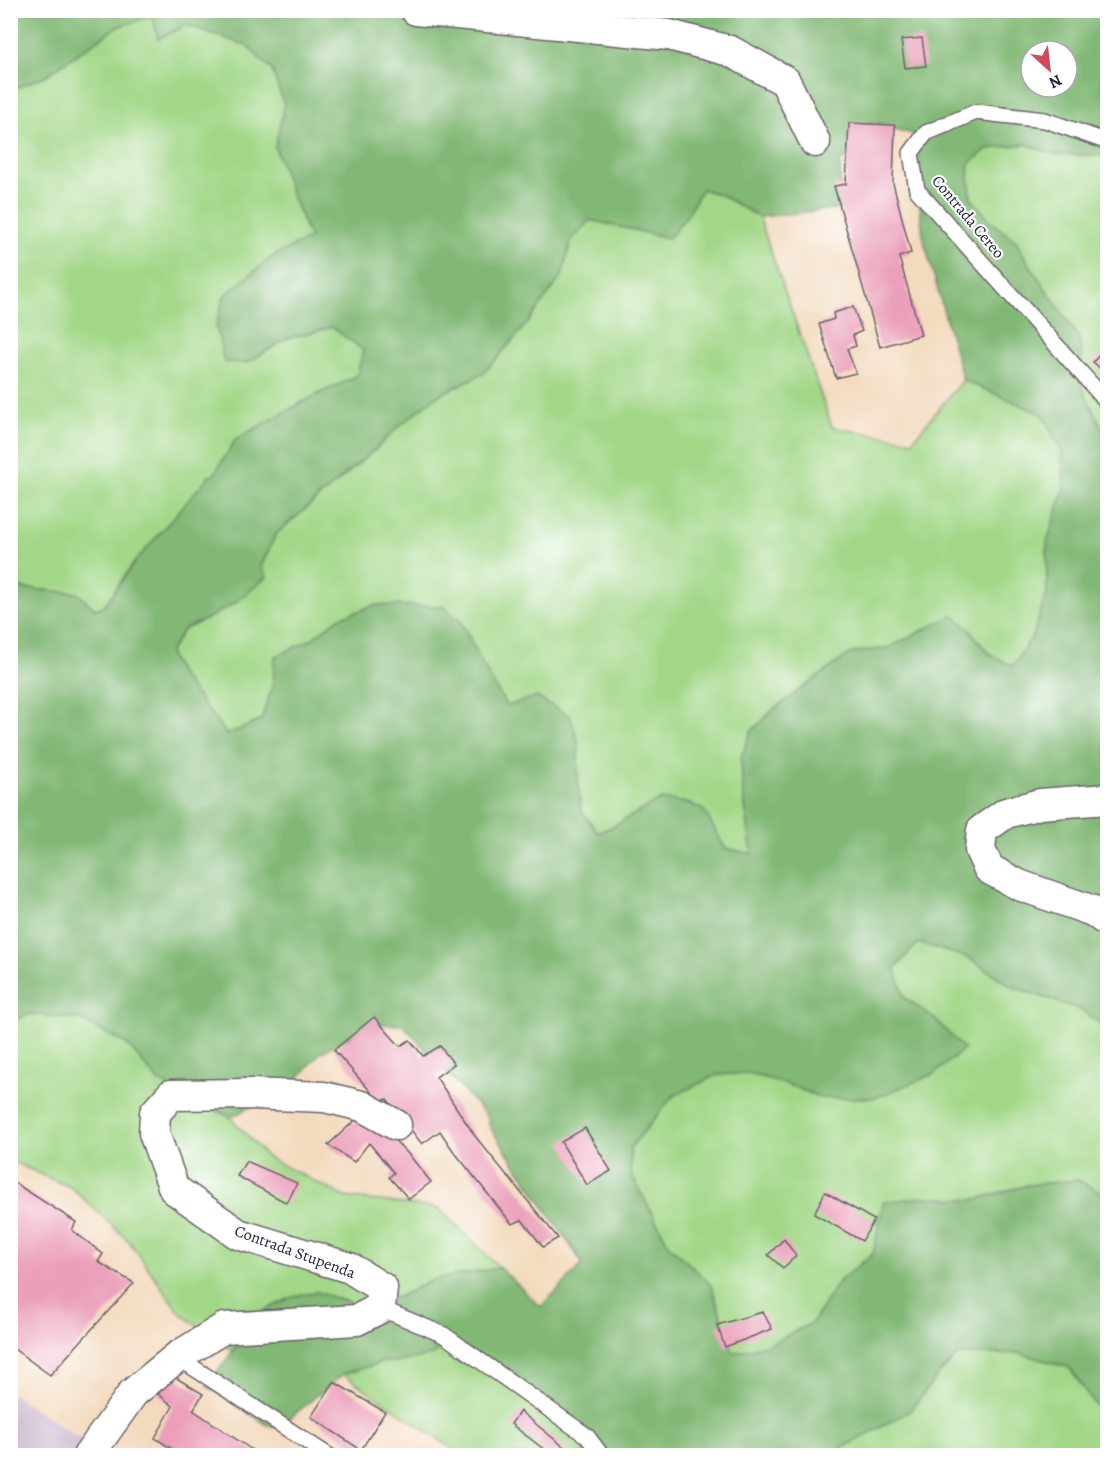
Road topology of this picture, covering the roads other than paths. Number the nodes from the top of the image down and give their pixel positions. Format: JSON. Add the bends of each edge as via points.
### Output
{"nodes":[{"id":1,"x":416,"y":10,"type":"edge"},
{"id":2,"x":815,"y":142,"type":"dead end"},
{"id":3,"x":1107,"y":142,"type":"edge"},
{"id":4,"x":1107,"y":404,"type":"edge"},
{"id":5,"x":1107,"y":798,"type":"edge"},
{"id":6,"x":1107,"y":922,"type":"edge"},
{"id":7,"x":396,"y":1125,"type":"dead end"},
{"id":8,"x":380,"y":1308,"type":"junction"},
{"id":9,"x":177,"y":1357,"type":"junction"},
{"id":10,"x":88,"y":1455,"type":"edge"},
{"id":11,"x":329,"y":1455,"type":"edge"},
{"id":12,"x":602,"y":1455,"type":"edge"}],
"edges":[{"from":1,"to":2,"type":"street","via":[[669,35],[730,51],[785,81]]},
{"from":3,"to":4,"type":"lane","name":"Contrada Cereo","via":[[1045,120],[976,112],[926,133],[911,153],[917,190]]},
{"from":5,"to":6,"type":"street","via":[[1040,804],[1006,813],[982,830],[980,850],[989,869],[1018,885],[1093,911]]},
{"from":7,"to":8,"type":"street","name":"Contrada Stupenda","via":[[362,1106],[324,1097],[171,1095],[155,1113],[154,1133],[174,1189],[238,1234],[350,1268],[382,1288]]},
{"from":8,"to":9,"type":"street","via":[[357,1320],[224,1328]]},
{"from":8,"to":12,"type":"lane","via":[[444,1335],[586,1436]]},
{"from":9,"to":10,"type":"street","via":[[134,1393]]},
{"from":9,"to":11,"type":"lane"}]}
